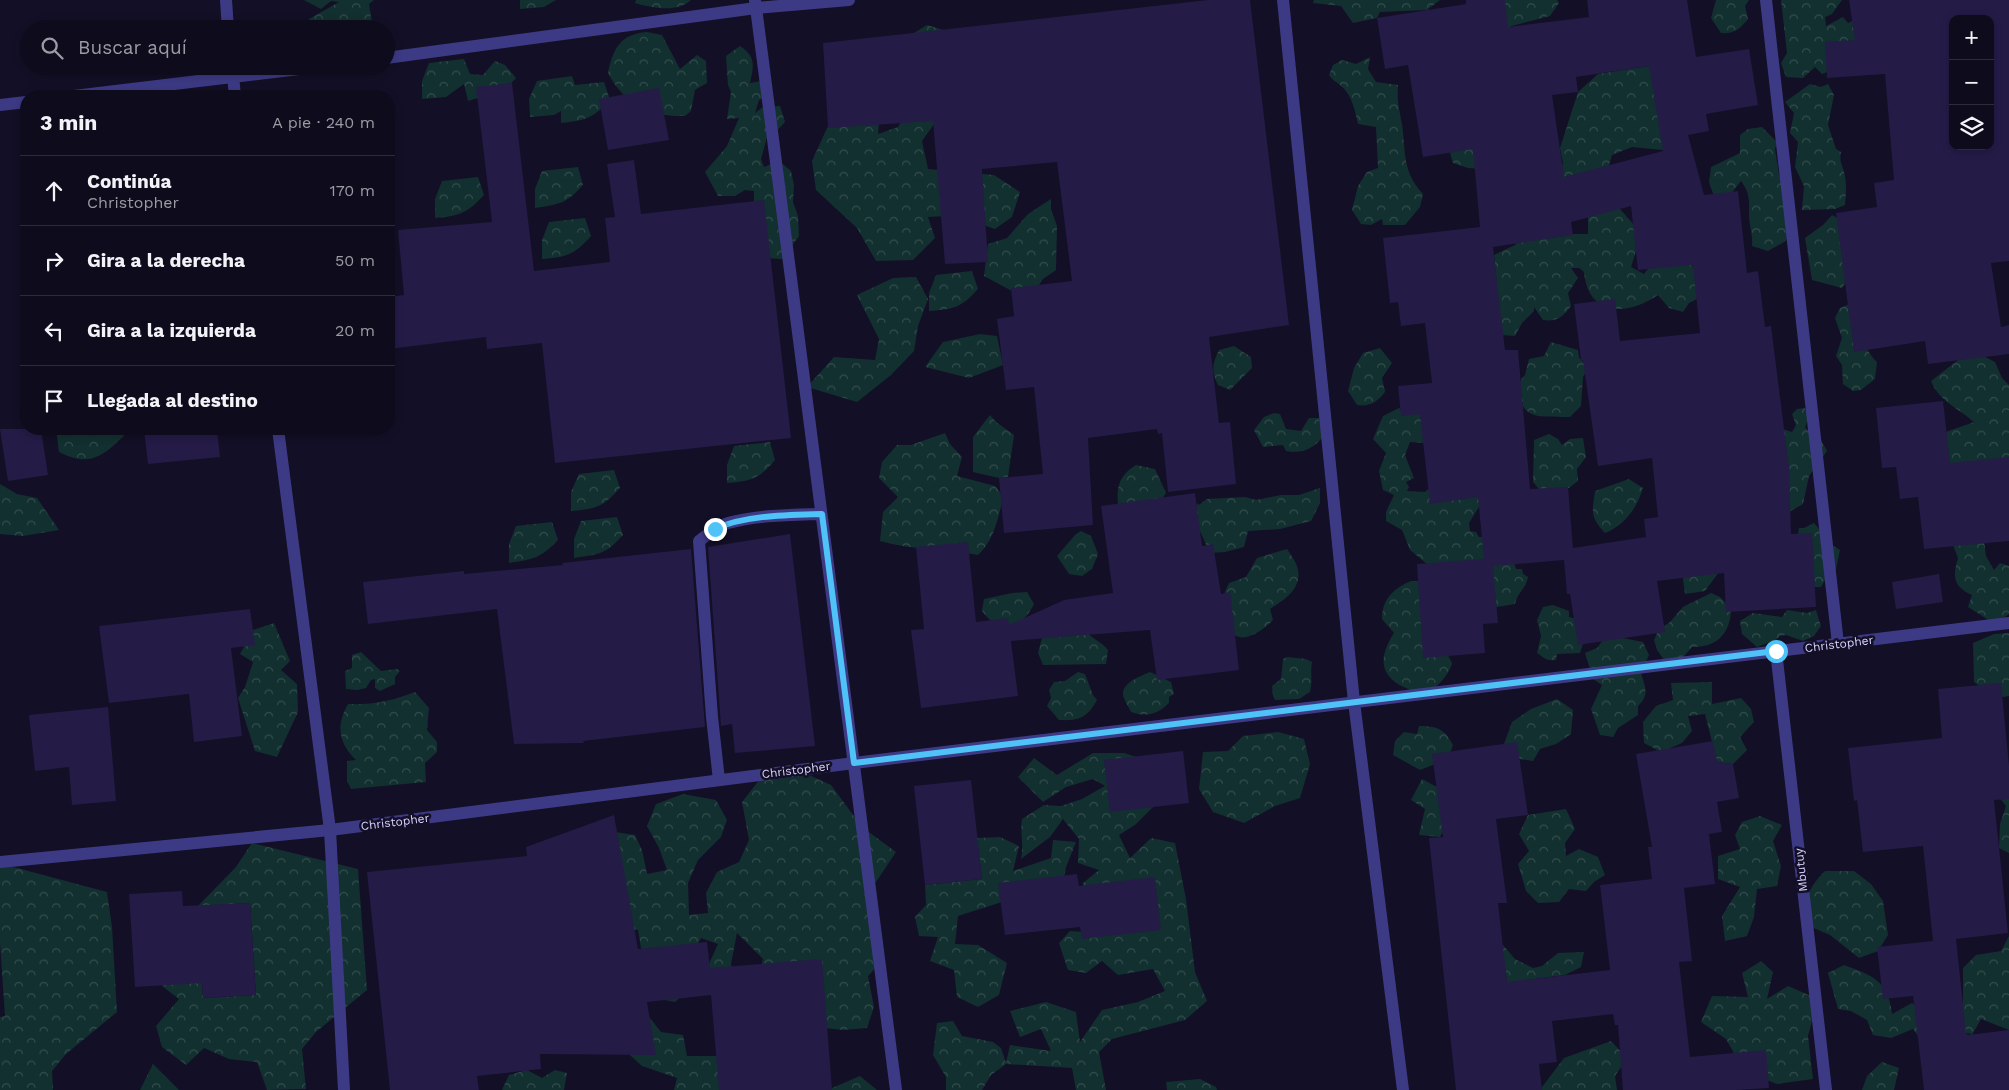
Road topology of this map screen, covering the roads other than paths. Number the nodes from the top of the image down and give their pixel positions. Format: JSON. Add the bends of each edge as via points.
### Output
{"nodes":[{"id":1,"x":226,"y":0,"type":"edge"},
{"id":2,"x":849,"y":0,"type":"edge"},
{"id":3,"x":1283,"y":0,"type":"edge"},
{"id":4,"x":1766,"y":0,"type":"edge"},
{"id":5,"x":756,"y":4,"type":"edge"},
{"id":6,"x":227,"y":20,"type":"edge"},
{"id":7,"x":395,"y":57,"type":"edge"},
{"id":8,"x":212,"y":75,"type":"edge"},
{"id":9,"x":232,"y":75,"type":"edge"},
{"id":10,"x":114,"y":90,"type":"edge"},
{"id":11,"x":234,"y":90,"type":"edge"},
{"id":12,"x":20,"y":102,"type":"edge"},
{"id":13,"x":0,"y":104,"type":"edge"},
{"id":14,"x":279,"y":435,"type":"edge"},
{"id":15,"x":822,"y":514,"type":"junction"},
{"id":16,"x":2009,"y":623,"type":"edge"},
{"id":17,"x":1838,"y":644,"type":"junction"},
{"id":18,"x":1776,"y":651,"type":"junction"},
{"id":19,"x":1354,"y":702,"type":"junction"},
{"id":20,"x":854,"y":763,"type":"junction"},
{"id":21,"x":719,"y":780,"type":"junction"},
{"id":22,"x":330,"y":830,"type":"junction"},
{"id":23,"x":0,"y":862,"type":"edge"},
{"id":24,"x":344,"y":1090,"type":"edge"},
{"id":25,"x":896,"y":1090,"type":"edge"},
{"id":26,"x":1403,"y":1090,"type":"edge"},
{"id":27,"x":1826,"y":1090,"type":"edge"}],
"edges":[{"from":1,"to":6,"type":"street"},
{"from":2,"to":5,"type":"street"},
{"from":3,"to":19,"type":"street"},
{"from":4,"to":17,"type":"street"},
{"from":5,"to":7,"type":"street"},
{"from":5,"to":15,"type":"street"},
{"from":8,"to":10,"type":"street"},
{"from":9,"to":11,"type":"street"},
{"from":12,"to":13,"type":"street"},
{"from":14,"to":22,"type":"street"},
{"from":15,"to":20,"type":"street"},
{"from":15,"to":21,"type":"street","via":[[728,523],[699,541]]},
{"from":16,"to":17,"type":"street","name":"Christopher"},
{"from":17,"to":18,"type":"street","name":"Christopher"},
{"from":18,"to":19,"type":"street","name":"Christopher"},
{"from":18,"to":27,"type":"street","name":"Mbutuy"},
{"from":19,"to":20,"type":"street","name":"Christopher"},
{"from":19,"to":26,"type":"street"},
{"from":20,"to":21,"type":"street","name":"Christopher"},
{"from":20,"to":25,"type":"street"},
{"from":21,"to":22,"type":"street","name":"Christopher"},
{"from":22,"to":23,"type":"street","name":"Christopher"},
{"from":22,"to":24,"type":"street"}]}
